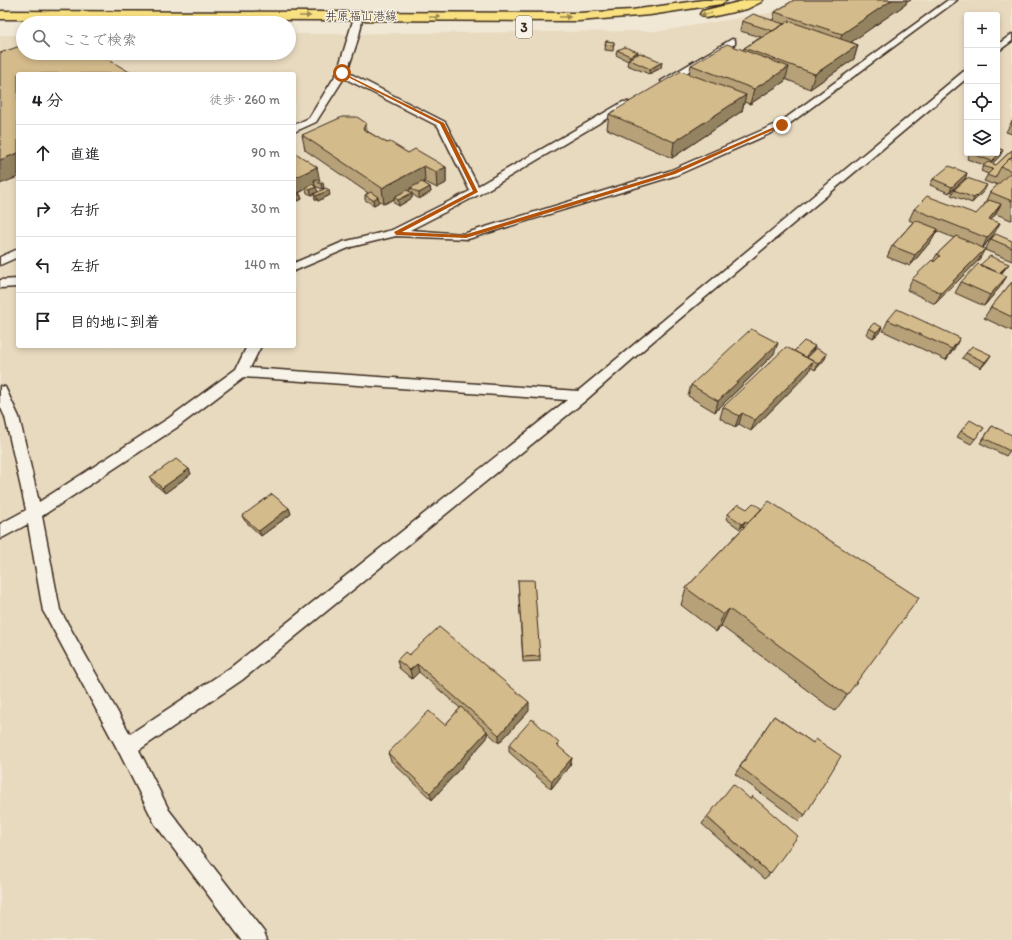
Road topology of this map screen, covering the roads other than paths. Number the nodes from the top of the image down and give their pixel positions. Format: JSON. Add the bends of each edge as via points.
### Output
{"nodes":[{"id":1,"x":721,"y":0,"type":"edge"},
{"id":2,"x":757,"y":0,"type":"edge"},
{"id":3,"x":953,"y":0,"type":"edge"},
{"id":4,"x":0,"y":15,"type":"edge"},
{"id":5,"x":60,"y":16,"type":"edge"},
{"id":6,"x":296,"y":20,"type":"edge"},
{"id":7,"x":357,"y":21,"type":"junction"},
{"id":8,"x":0,"y":24,"type":"edge"},
{"id":9,"x":16,"y":24,"type":"edge"},
{"id":10,"x":296,"y":25,"type":"edge"},
{"id":11,"x":1012,"y":37,"type":"edge"},
{"id":12,"x":732,"y":42,"type":"dead end"},
{"id":13,"x":998,"y":48,"type":"edge"},
{"id":14,"x":342,"y":73,"type":"junction"},
{"id":15,"x":964,"y":75,"type":"edge"},
{"id":16,"x":658,"y":86,"type":"edge"},
{"id":17,"x":638,"y":98,"type":"edge"},
{"id":18,"x":296,"y":128,"type":"edge"},
{"id":19,"x":476,"y":192,"type":"junction"},
{"id":20,"x":396,"y":234,"type":"junction"},
{"id":21,"x":16,"y":254,"type":"edge"},
{"id":22,"x":0,"y":261,"type":"edge"},
{"id":23,"x":296,"y":266,"type":"edge"},
{"id":24,"x":0,"y":284,"type":"edge"},
{"id":25,"x":16,"y":284,"type":"edge"},
{"id":26,"x":253,"y":348,"type":"edge"},
{"id":27,"x":241,"y":372,"type":"junction"},
{"id":28,"x":0,"y":391,"type":"edge"},
{"id":29,"x":581,"y":396,"type":"junction"},
{"id":30,"x":34,"y":513,"type":"junction"},
{"id":31,"x":0,"y":532,"type":"edge"},
{"id":32,"x":128,"y":747,"type":"junction"},
{"id":33,"x":256,"y":940,"type":"edge"}],
"edges":[{"from":7,"to":1,"type":"main road","name":"井原福山港線","number":"3","one_way":true,"via":[[617,16],[660,12]]},
{"from":2,"to":7,"type":"main road","name":"井原福山港線","number":"3","one_way":true,"via":[[708,14],[620,26]]},
{"from":3,"to":20,"type":"lane","via":[[782,125],[673,173],[464,237]]},
{"from":4,"to":5,"type":"main road","name":"井原福山港線","number":"3","one_way":true},
{"from":6,"to":7,"type":"main road","name":"井原福山港線","number":"3","one_way":true},
{"from":7,"to":10,"type":"main road","name":"井原福山港線","number":"3"},
{"from":7,"to":14,"type":"lane"},
{"from":8,"to":9,"type":"main road"},
{"from":11,"to":13,"type":"lane"},
{"from":12,"to":16,"type":"lane"},
{"from":14,"to":18,"type":"lane","via":[[314,120]]},
{"from":14,"to":19,"type":"lane","via":[[442,124]]},
{"from":15,"to":29,"type":"lane"},
{"from":17,"to":19,"type":"lane"},
{"from":19,"to":20,"type":"lane"},
{"from":20,"to":23,"type":"lane","via":[[347,244]]},
{"from":21,"to":22,"type":"lane"},
{"from":24,"to":25,"type":"lane"},
{"from":26,"to":27,"type":"lane"},
{"from":27,"to":29,"type":"lane"},
{"from":27,"to":30,"type":"lane","via":[[174,422]]},
{"from":28,"to":30,"type":"lane","via":[[12,416]]},
{"from":29,"to":32,"type":"lane","via":[[236,674]]},
{"from":30,"to":31,"type":"lane"},
{"from":30,"to":32,"type":"lane","via":[[52,611]]},
{"from":32,"to":33,"type":"lane","via":[[162,817]]}]}
